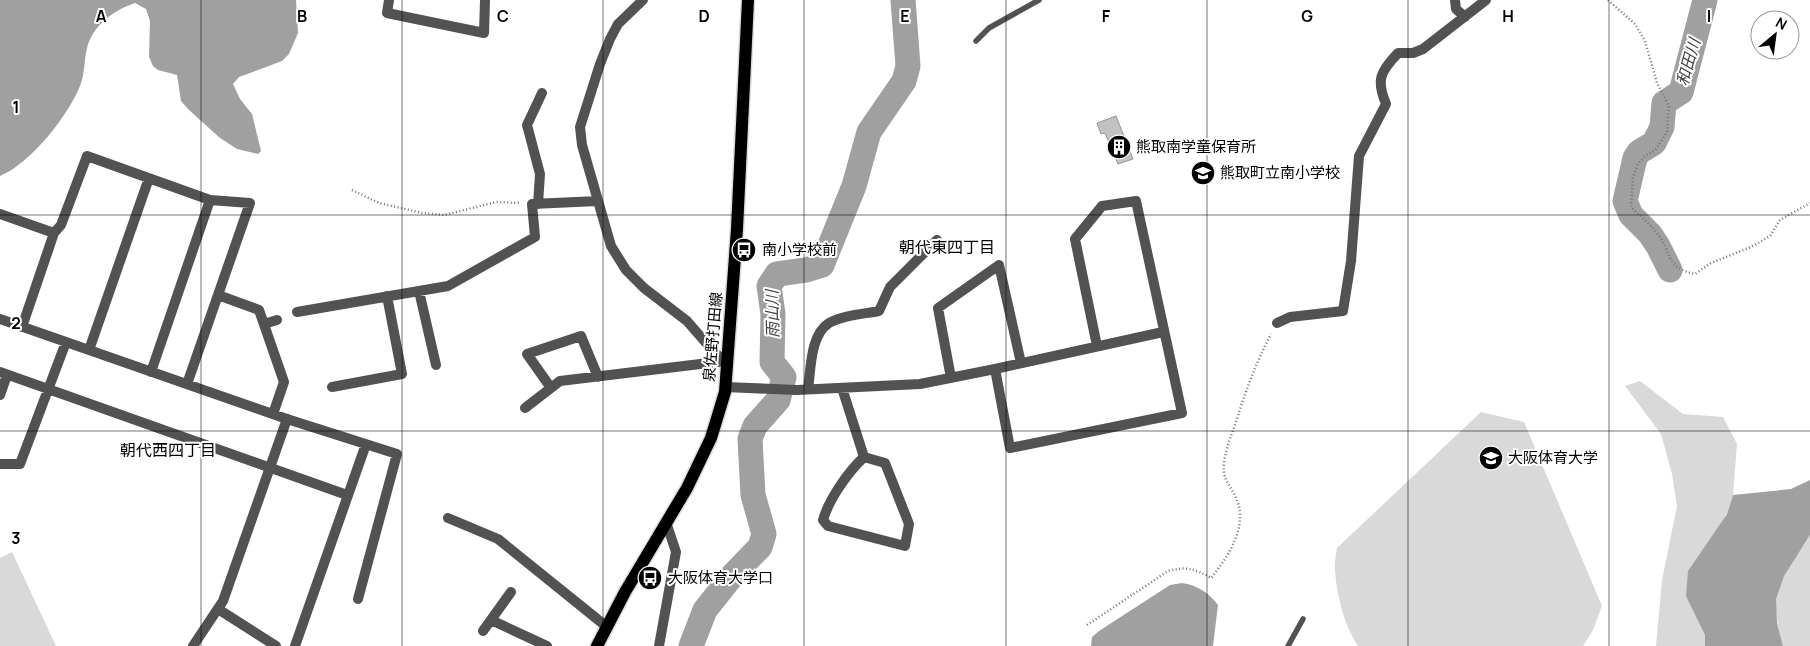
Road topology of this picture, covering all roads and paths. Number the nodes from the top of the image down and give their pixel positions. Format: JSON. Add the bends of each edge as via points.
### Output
{"nodes":[{"id":1,"x":389,"y":0,"type":"edge"},
{"id":2,"x":485,"y":0,"type":"edge"},
{"id":3,"x":643,"y":0,"type":"edge"},
{"id":4,"x":748,"y":0,"type":"edge"},
{"id":5,"x":1039,"y":0,"type":"edge"},
{"id":6,"x":1455,"y":0,"type":"edge"},
{"id":7,"x":1486,"y":0,"type":"edge"},
{"id":8,"x":1608,"y":0,"type":"edge"},
{"id":9,"x":1464,"y":16,"type":"junction"},
{"id":10,"x":976,"y":41,"type":"dead end"},
{"id":11,"x":542,"y":93,"type":"dead end"},
{"id":12,"x":150,"y":178,"type":"junction"},
{"id":13,"x":352,"y":190,"type":"dead end"},
{"id":14,"x":210,"y":200,"type":"junction"},
{"id":15,"x":598,"y":201,"type":"junction"},
{"id":16,"x":1810,"y":203,"type":"edge"},
{"id":17,"x":535,"y":204,"type":"junction"},
{"id":18,"x":0,"y":214,"type":"edge"},
{"id":19,"x":54,"y":234,"type":"junction"},
{"id":20,"x":937,"y":240,"type":"dead end"},
{"id":21,"x":419,"y":291,"type":"junction"},
{"id":22,"x":218,"y":295,"type":"junction"},
{"id":23,"x":387,"y":296,"type":"junction"},
{"id":24,"x":298,"y":312,"type":"dead end"},
{"id":25,"x":0,"y":319,"type":"edge"},
{"id":26,"x":277,"y":320,"type":"dead end"},
{"id":27,"x":264,"y":324,"type":"junction"},
{"id":28,"x":1277,"y":324,"type":"joint"},
{"id":29,"x":22,"y":326,"type":"junction"},
{"id":30,"x":1163,"y":332,"type":"junction"},
{"id":31,"x":66,"y":342,"type":"junction"},
{"id":32,"x":1097,"y":346,"type":"junction"},
{"id":33,"x":89,"y":350,"type":"junction"},
{"id":34,"x":726,"y":362,"type":"junction"},
{"id":35,"x":1021,"y":363,"type":"junction"},
{"id":36,"x":436,"y":365,"type":"dead end"},
{"id":37,"x":995,"y":370,"type":"junction"},
{"id":38,"x":151,"y":372,"type":"junction"},
{"id":39,"x":4,"y":374,"type":"edge"},
{"id":40,"x":598,"y":376,"type":"junction"},
{"id":41,"x":951,"y":378,"type":"junction"},
{"id":42,"x":187,"y":384,"type":"junction"},
{"id":43,"x":332,"y":387,"type":"dead end"},
{"id":44,"x":725,"y":387,"type":"junction"},
{"id":45,"x":48,"y":388,"type":"junction"},
{"id":46,"x":551,"y":388,"type":"junction"},
{"id":47,"x":842,"y":388,"type":"junction"},
{"id":48,"x":808,"y":389,"type":"junction"},
{"id":49,"x":0,"y":395,"type":"edge"},
{"id":50,"x":525,"y":408,"type":"dead end"},
{"id":51,"x":273,"y":414,"type":"junction"},
{"id":52,"x":287,"y":419,"type":"junction"},
{"id":53,"x":366,"y":444,"type":"junction"},
{"id":54,"x":864,"y":457,"type":"junction"},
{"id":55,"x":0,"y":464,"type":"edge"},
{"id":56,"x":270,"y":467,"type":"junction"},
{"id":57,"x":347,"y":495,"type":"junction"},
{"id":58,"x":448,"y":518,"type":"dead end"},
{"id":59,"x":666,"y":522,"type":"junction"},
{"id":60,"x":511,"y":592,"type":"dead end"},
{"id":61,"x":358,"y":599,"type":"dead end"},
{"id":62,"x":218,"y":609,"type":"junction"},
{"id":63,"x":1303,"y":619,"type":"dead end"},
{"id":64,"x":491,"y":620,"type":"junction"},
{"id":65,"x":1087,"y":625,"type":"dead end"},
{"id":66,"x":607,"y":627,"type":"junction"},
{"id":67,"x":483,"y":631,"type":"dead end"},
{"id":68,"x":193,"y":646,"type":"edge"},
{"id":69,"x":276,"y":646,"type":"edge"},
{"id":70,"x":295,"y":646,"type":"edge"},
{"id":71,"x":547,"y":646,"type":"edge"},
{"id":72,"x":597,"y":646,"type":"edge"},
{"id":73,"x":659,"y":646,"type":"edge"},
{"id":74,"x":1288,"y":646,"type":"edge"}],
"edges":[{"from":1,"to":2,"type":"street","via":[[387,13],[484,32]]},
{"from":3,"to":15,"type":"street","via":[[618,24],[610,39],[580,127]]},
{"from":4,"to":34,"type":"main road","name":"泉佐野打田線","via":[[738,229]]},
{"from":5,"to":10,"type":"lane","via":[[989,28]]},
{"from":6,"to":9,"type":"street","via":[[1456,9]]},
{"from":7,"to":9,"type":"street"},
{"from":8,"to":16,"type":"path","via":[[1635,24],[1645,41],[1657,83],[1669,106],[1667,132],[1656,149],[1644,156],[1633,177],[1631,208],[1656,231],[1671,262],[1685,272],[1695,274],[1711,263],[1770,236],[1780,220]]},
{"from":9,"to":28,"type":"street","via":[[1423,49],[1398,53],[1380,79],[1380,91],[1386,104],[1359,156],[1344,311],[1290,316]]},
{"from":11,"to":17,"type":"street","via":[[528,125],[540,174]]},
{"from":12,"to":14,"type":"street"},
{"from":12,"to":19,"type":"street","via":[[87,156],[61,225]]},
{"from":12,"to":33,"type":"street"},
{"from":13,"to":17,"type":"path","via":[[380,203],[444,215],[496,202]]},
{"from":14,"to":22,"type":"street","via":[[250,203]]},
{"from":14,"to":38,"type":"street"},
{"from":15,"to":17,"type":"street"},
{"from":15,"to":34,"type":"street","via":[[610,246],[626,270],[686,321]]},
{"from":17,"to":21,"type":"street","via":[[535,237],[448,286]]},
{"from":18,"to":19,"type":"street"},
{"from":19,"to":29,"type":"street"},
{"from":20,"to":48,"type":"street","via":[[890,287],[879,311],[828,324],[815,345]]},
{"from":21,"to":23,"type":"street"},
{"from":21,"to":36,"type":"street"},
{"from":22,"to":27,"type":"street","via":[[259,310]]},
{"from":22,"to":42,"type":"street"},
{"from":23,"to":24,"type":"street"},
{"from":23,"to":43,"type":"street","via":[[402,374]]},
{"from":25,"to":29,"type":"street"},
{"from":26,"to":27,"type":"street"},
{"from":27,"to":51,"type":"street","via":[[284,382]]},
{"from":28,"to":65,"type":"path","via":[[1259,357],[1227,448],[1224,474],[1236,498],[1240,520],[1230,552],[1211,578],[1188,568],[1168,571]]},
{"from":29,"to":31,"type":"street"},
{"from":30,"to":32,"type":"street"},
{"from":30,"to":32,"type":"street","via":[[1136,201],[1102,206],[1075,239]]},
{"from":30,"to":37,"type":"street","via":[[1182,413],[1010,448]]},
{"from":31,"to":33,"type":"street"},
{"from":31,"to":45,"type":"street"},
{"from":32,"to":35,"type":"street"},
{"from":33,"to":38,"type":"street"},
{"from":34,"to":40,"type":"street"},
{"from":34,"to":44,"type":"main road","name":"泉佐野打田線"},
{"from":35,"to":37,"type":"street"},
{"from":35,"to":41,"type":"street","via":[[999,266],[938,308]]},
{"from":37,"to":41,"type":"street"},
{"from":38,"to":42,"type":"street"},
{"from":39,"to":45,"type":"street"},
{"from":39,"to":49,"type":"street"},
{"from":40,"to":46,"type":"street","via":[[560,381]]},
{"from":40,"to":46,"type":"street","via":[[582,336],[527,354]]},
{"from":41,"to":47,"type":"street","via":[[920,384]]},
{"from":42,"to":51,"type":"street"},
{"from":44,"to":48,"type":"street"},
{"from":44,"to":59,"type":"main road","name":"泉佐野打田線","via":[[711,438]]},
{"from":45,"to":55,"type":"street","via":[[20,464]]},
{"from":45,"to":56,"type":"street"},
{"from":46,"to":50,"type":"street"},
{"from":47,"to":48,"type":"street"},
{"from":47,"to":54,"type":"street"},
{"from":51,"to":52,"type":"street"},
{"from":52,"to":53,"type":"street"},
{"from":52,"to":56,"type":"street"},
{"from":53,"to":57,"type":"street"},
{"from":53,"to":61,"type":"street","via":[[397,454]]},
{"from":54,"to":54,"type":"street","via":[[885,463],[909,524],[905,546],[828,526],[823,520],[827,508]]},
{"from":56,"to":57,"type":"street"},
{"from":56,"to":62,"type":"street"},
{"from":57,"to":70,"type":"street"},
{"from":58,"to":66,"type":"street","via":[[498,539]]},
{"from":59,"to":66,"type":"main road","name":"泉佐野打田線"},
{"from":59,"to":73,"type":"street","via":[[676,552]]},
{"from":60,"to":64,"type":"street"},
{"from":62,"to":68,"type":"street"},
{"from":62,"to":69,"type":"street"},
{"from":63,"to":74,"type":"lane"},
{"from":64,"to":67,"type":"street"},
{"from":64,"to":71,"type":"street"},
{"from":66,"to":72,"type":"main road","name":"泉佐野打田線"}]}
